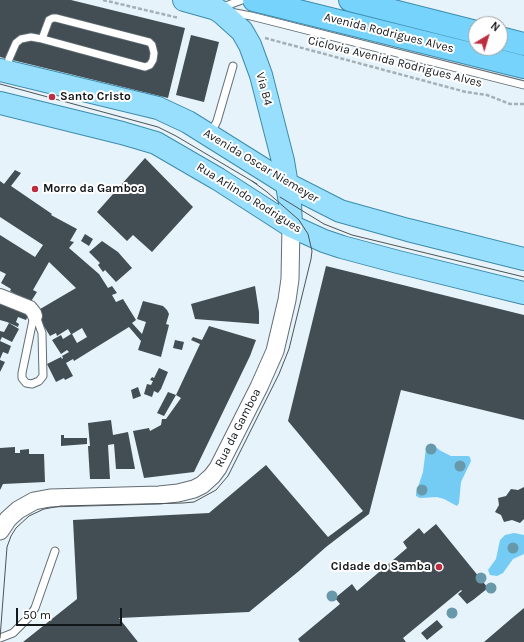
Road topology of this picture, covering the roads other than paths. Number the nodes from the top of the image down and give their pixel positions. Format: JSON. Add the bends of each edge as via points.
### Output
{"nodes":[{"id":1,"x":242,"y":0,"type":"edge"},
{"id":2,"x":254,"y":0,"type":"edge"},
{"id":3,"x":350,"y":0,"type":"edge"},
{"id":4,"x":182,"y":9,"type":"edge"},
{"id":5,"x":216,"y":9,"type":"junction"},
{"id":6,"x":468,"y":30,"type":"edge"},
{"id":7,"x":42,"y":39,"type":"junction"},
{"id":8,"x":508,"y":40,"type":"edge"},
{"id":9,"x":524,"y":44,"type":"edge"},
{"id":10,"x":233,"y":66,"type":"dead end"},
{"id":11,"x":524,"y":67,"type":"edge"},
{"id":12,"x":3,"y":71,"type":"edge"},
{"id":13,"x":524,"y":86,"type":"edge"},
{"id":14,"x":0,"y":103,"type":"edge"},
{"id":15,"x":210,"y":135,"type":"junction"},
{"id":16,"x":287,"y":184,"type":"junction"},
{"id":17,"x":291,"y":226,"type":"junction"},
{"id":18,"x":324,"y":241,"type":"junction"},
{"id":19,"x":524,"y":259,"type":"edge"},
{"id":20,"x":524,"y":294,"type":"edge"},
{"id":21,"x":0,"y":296,"type":"edge"},
{"id":22,"x":35,"y":316,"type":"junction"},
{"id":23,"x":0,"y":531,"type":"edge"},
{"id":24,"x":55,"y":551,"type":"dead end"},
{"id":25,"x":0,"y":638,"type":"edge"}],
"edges":[{"from":1,"to":5,"type":"lane"},
{"from":2,"to":11,"type":"highway","name":"Avenida Rodrigues Alves"},
{"from":3,"to":6,"type":"highway","name":"Avenida Rodrigues Alves"},
{"from":4,"to":5,"type":"main road"},
{"from":5,"to":13,"type":"lane"},
{"from":5,"to":16,"type":"main road","name":"Via B4","via":[[244,33],[250,45],[261,75]]},
{"from":7,"to":7,"type":"lane","via":[[145,67],[153,60],[154,53],[149,42],[56,18],[49,20]]},
{"from":7,"to":12,"type":"lane","via":[[30,37],[16,43]]},
{"from":8,"to":9,"type":"highway"},
{"from":10,"to":15,"type":"lane","via":[[217,121]]},
{"from":12,"to":15,"type":"main road","name":"Avenida Oscar Niemeyer","via":[[158,108]]},
{"from":14,"to":17,"type":"main road","name":"Rua Arlindo Rodrigues","via":[[122,132],[156,143]]},
{"from":15,"to":16,"type":"main road","name":"Avenida Oscar Niemeyer"},
{"from":16,"to":17,"type":"main road","name":"Via B4"},
{"from":16,"to":18,"type":"main road","via":[[301,210]]},
{"from":16,"to":19,"type":"main road","name":"Avenida Oscar Niemeyer","via":[[340,211]]},
{"from":17,"to":18,"type":"main road","name":"Rua Arlindo Rodrigues"},
{"from":17,"to":23,"type":"street","name":"Rua da Gamboa","via":[[290,279],[275,351],[212,476],[202,485],[178,493],[50,498],[34,501],[18,510]]},
{"from":18,"to":20,"type":"main road","name":"Rua Arlindo Rodrigues"},
{"from":21,"to":22,"type":"street","via":[[30,308]]},
{"from":22,"to":22,"type":"lane","via":[[22,373],[26,383],[32,384],[43,376],[42,333]]},
{"from":24,"to":25,"type":"lane","via":[[30,616],[13,633]]}]}
